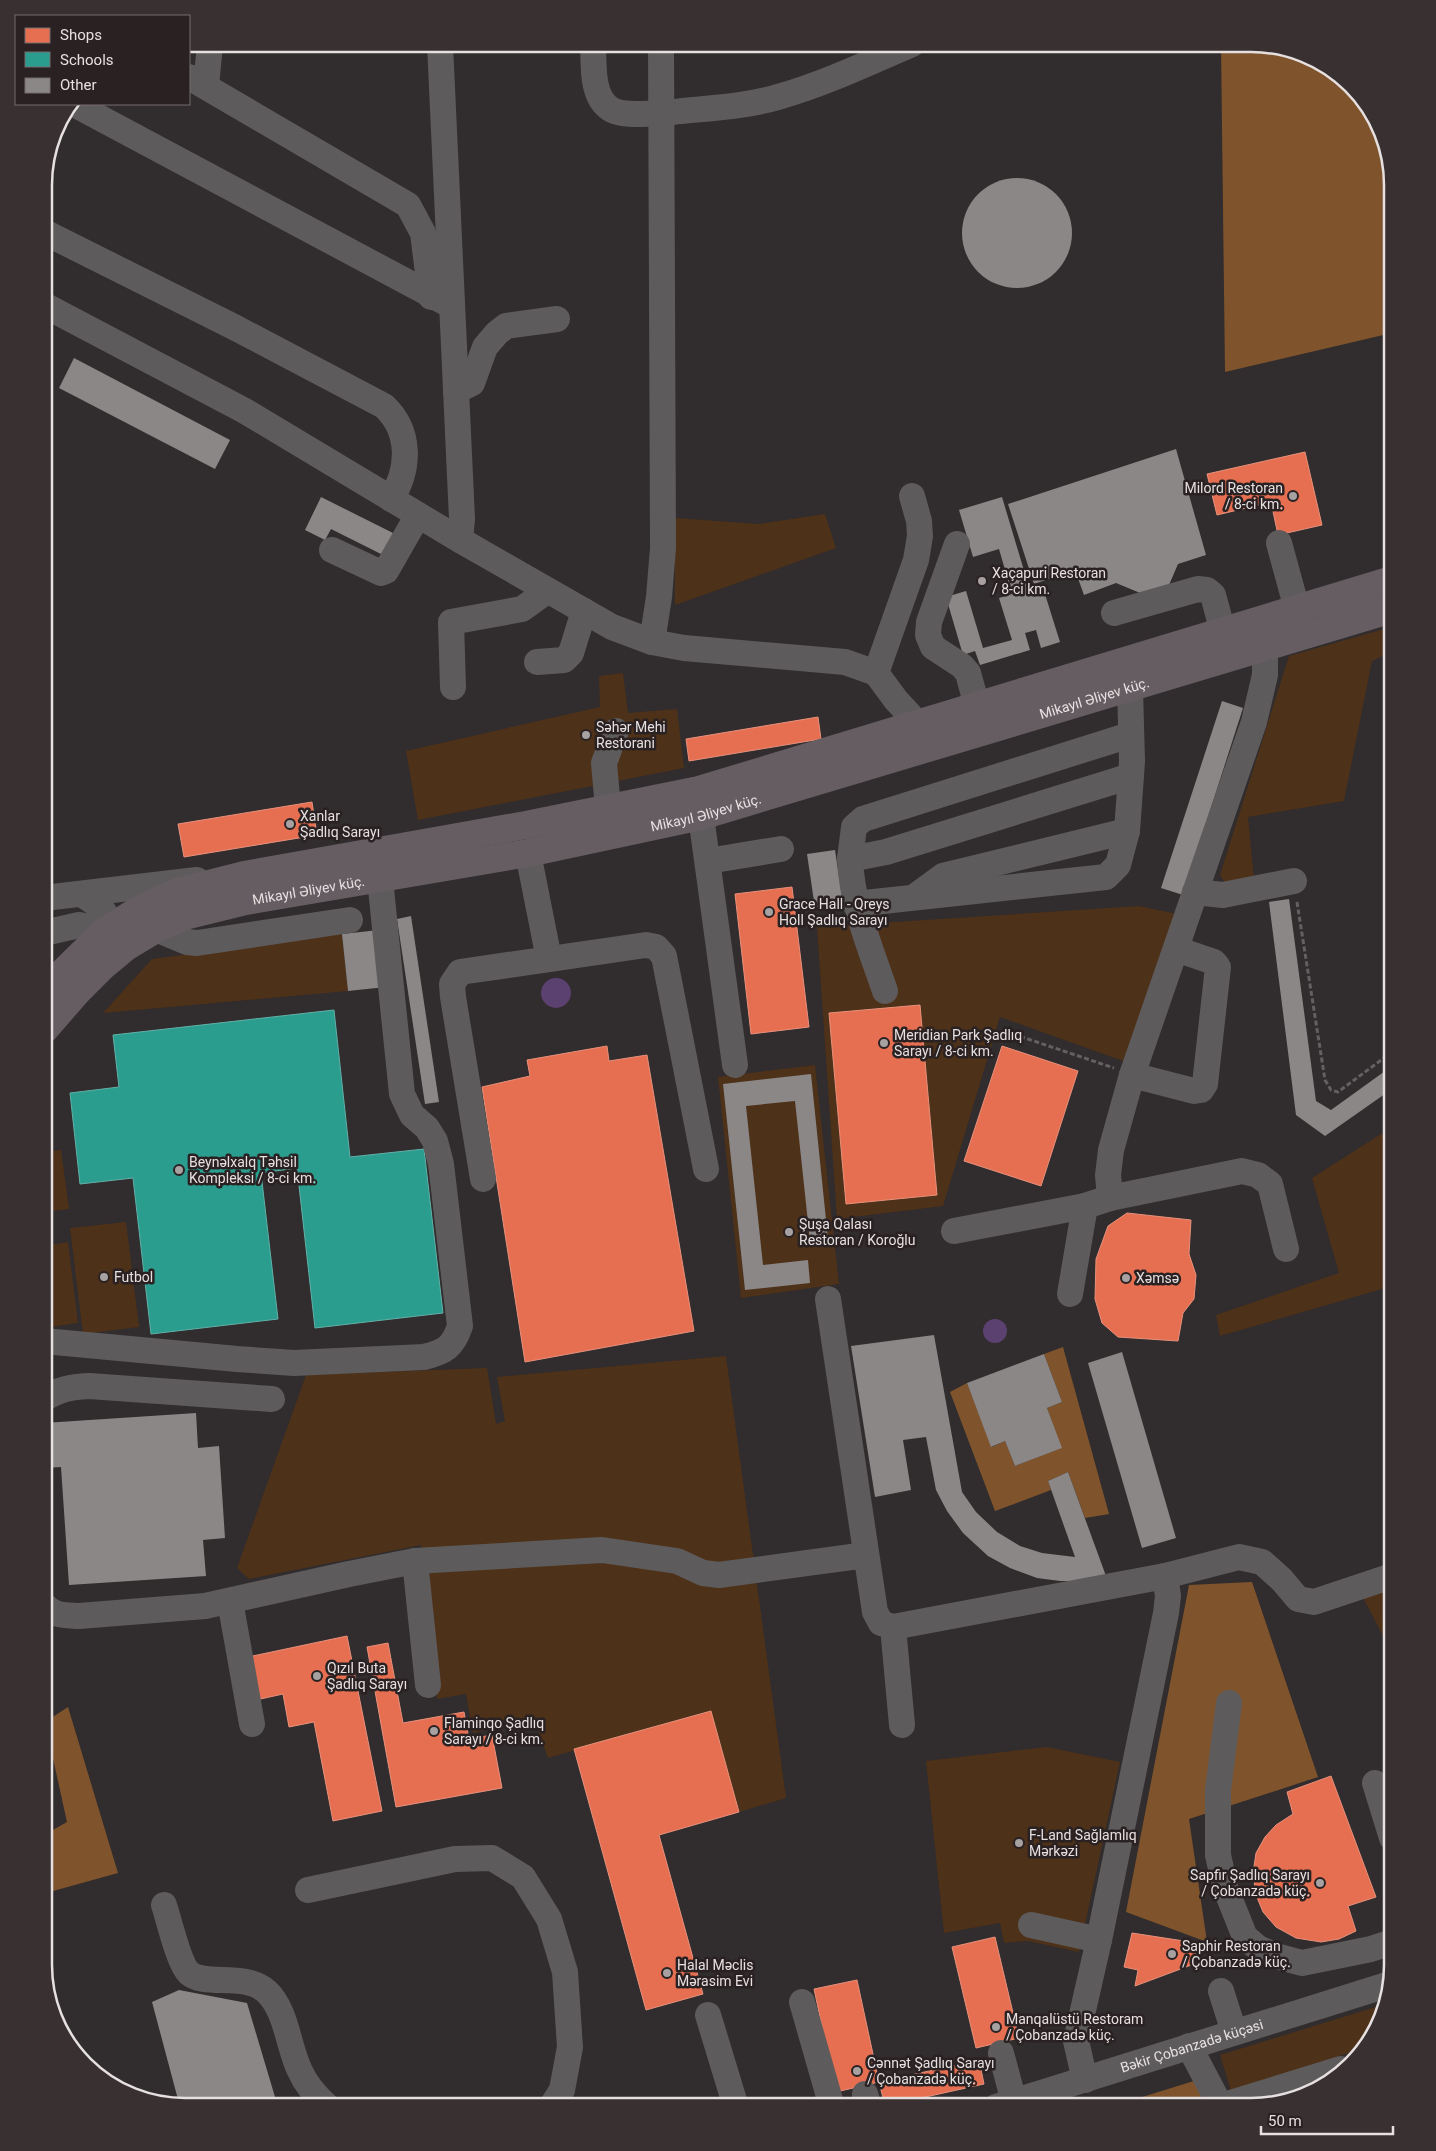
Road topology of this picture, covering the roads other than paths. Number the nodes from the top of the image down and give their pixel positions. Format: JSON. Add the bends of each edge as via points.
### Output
{"nodes":[{"id":1,"x":207,"y":53,"type":"edge"},
{"id":2,"x":440,"y":53,"type":"edge"},
{"id":3,"x":594,"y":53,"type":"edge"},
{"id":4,"x":660,"y":53,"type":"edge"},
{"id":5,"x":891,"y":53,"type":"edge"},
{"id":6,"x":197,"y":82,"type":"edge"},
{"id":7,"x":79,"y":107,"type":"edge"},
{"id":8,"x":661,"y":113,"type":"junction"},
{"id":9,"x":53,"y":236,"type":"edge"},
{"id":10,"x":442,"y":301,"type":"junction"},
{"id":11,"x":53,"y":310,"type":"edge"},
{"id":12,"x":557,"y":319,"type":"dead end"},
{"id":13,"x":456,"y":391,"type":"junction"},
{"id":14,"x":912,"y":496,"type":"dead end"},
{"id":15,"x":392,"y":499,"type":"junction"},
{"id":16,"x":418,"y":515,"type":"junction"},
{"id":17,"x":460,"y":540,"type":"junction"},
{"id":18,"x":1279,"y":543,"type":"dead end"},
{"id":19,"x":957,"y":544,"type":"dead end"},
{"id":20,"x":332,"y":550,"type":"dead end"},
{"id":21,"x":1384,"y":582,"type":"edge"},
{"id":22,"x":547,"y":592,"type":"junction"},
{"id":23,"x":1297,"y":609,"type":"junction"},
{"id":24,"x":1384,"y":610,"type":"edge"},
{"id":25,"x":584,"y":611,"type":"junction"},
{"id":26,"x":1114,"y":613,"type":"dead end"},
{"id":27,"x":1223,"y":632,"type":"junction"},
{"id":28,"x":652,"y":642,"type":"junction"},
{"id":29,"x":1265,"y":647,"type":"junction"},
{"id":30,"x":537,"y":662,"type":"dead end"},
{"id":31,"x":876,"y":673,"type":"junction"},
{"id":32,"x":453,"y":687,"type":"dead end"},
{"id":33,"x":1130,"y":688,"type":"junction"},
{"id":34,"x":977,"y":706,"type":"junction"},
{"id":35,"x":919,"y":725,"type":"junction"},
{"id":36,"x":616,"y":731,"type":"dead end"},
{"id":37,"x":1130,"y":735,"type":"junction"},
{"id":38,"x":1131,"y":776,"type":"junction"},
{"id":39,"x":608,"y":808,"type":"junction"},
{"id":40,"x":702,"y":816,"type":"junction"},
{"id":41,"x":1127,"y":831,"type":"junction"},
{"id":42,"x":781,"y":849,"type":"dead end"},
{"id":43,"x":528,"y":853,"type":"junction"},
{"id":44,"x":850,"y":858,"type":"junction"},
{"id":45,"x":708,"y":860,"type":"junction"},
{"id":46,"x":244,"y":875,"type":"junction"},
{"id":47,"x":380,"y":879,"type":"junction"},
{"id":48,"x":1294,"y":881,"type":"road end"},
{"id":49,"x":1195,"y":892,"type":"junction"},
{"id":50,"x":83,"y":895,"type":"junction"},
{"id":51,"x":53,"y":897,"type":"edge"},
{"id":52,"x":913,"y":897,"type":"junction"},
{"id":53,"x":855,"y":904,"type":"junction"},
{"id":54,"x":149,"y":918,"type":"junction"},
{"id":55,"x":350,"y":920,"type":"dead end"},
{"id":56,"x":53,"y":931,"type":"edge"},
{"id":57,"x":105,"y":931,"type":"junction"},
{"id":58,"x":1176,"y":949,"type":"junction"},
{"id":59,"x":549,"y":958,"type":"junction"},
{"id":60,"x":53,"y":984,"type":"edge"},
{"id":61,"x":885,"y":991,"type":"dead end"},
{"id":62,"x":53,"y":1019,"type":"edge"},
{"id":63,"x":735,"y":1065,"type":"dead end"},
{"id":64,"x":1132,"y":1075,"type":"junction"},
{"id":65,"x":706,"y":1169,"type":"dead end"},
{"id":66,"x":483,"y":1178,"type":"dead end"},
{"id":67,"x":1110,"y":1198,"type":"junction"},
{"id":68,"x":1085,"y":1206,"type":"junction"},
{"id":69,"x":954,"y":1231,"type":"dead end"},
{"id":70,"x":1286,"y":1250,"type":"dead end"},
{"id":71,"x":1070,"y":1294,"type":"dead end"},
{"id":72,"x":828,"y":1299,"type":"dead end"},
{"id":73,"x":53,"y":1342,"type":"edge"},
{"id":74,"x":53,"y":1393,"type":"edge"},
{"id":75,"x":272,"y":1398,"type":"dead end"},
{"id":76,"x":866,"y":1554,"type":"junction"},
{"id":77,"x":414,"y":1561,"type":"junction"},
{"id":78,"x":1165,"y":1576,"type":"junction"},
{"id":79,"x":1384,"y":1579,"type":"edge"},
{"id":80,"x":230,"y":1601,"type":"junction"},
{"id":81,"x":53,"y":1612,"type":"edge"},
{"id":82,"x":893,"y":1627,"type":"junction"},
{"id":83,"x":428,"y":1685,"type":"dead end"},
{"id":84,"x":1229,"y":1703,"type":"dead end"},
{"id":85,"x":252,"y":1724,"type":"dead end"},
{"id":86,"x":902,"y":1725,"type":"dead end"},
{"id":87,"x":1375,"y":1783,"type":"dead end"},
{"id":88,"x":1384,"y":1812,"type":"edge"},
{"id":89,"x":308,"y":1890,"type":"dead end"},
{"id":90,"x":164,"y":1905,"type":"dead end"},
{"id":91,"x":1031,"y":1925,"type":"dead end"},
{"id":92,"x":1099,"y":1940,"type":"junction"},
{"id":93,"x":1384,"y":1945,"type":"edge"},
{"id":94,"x":1381,"y":1987,"type":"edge"},
{"id":95,"x":1221,"y":1991,"type":"dead end"},
{"id":96,"x":802,"y":2002,"type":"dead end"},
{"id":97,"x":708,"y":2015,"type":"dead end"},
{"id":98,"x":1234,"y":2032,"type":"junction"},
{"id":99,"x":1190,"y":2046,"type":"junction"},
{"id":100,"x":1001,"y":2053,"type":"dead end"},
{"id":101,"x":1328,"y":2073,"type":"edge"},
{"id":102,"x":1086,"y":2080,"type":"junction"},
{"id":103,"x":318,"y":2098,"type":"edge"},
{"id":104,"x":557,"y":2098,"type":"edge"},
{"id":105,"x":733,"y":2098,"type":"edge"},
{"id":106,"x":829,"y":2098,"type":"edge"},
{"id":107,"x":1004,"y":2098,"type":"edge"},
{"id":108,"x":1028,"y":2098,"type":"edge"},
{"id":109,"x":1217,"y":2098,"type":"edge"},
{"id":110,"x":1250,"y":2098,"type":"edge"}],
"edges":[{"from":1,"to":6,"type":"street"},
{"from":2,"to":10,"type":"street"},
{"from":3,"to":8,"type":"street","via":[[596,86],[600,99],[610,109],[625,114]]},
{"from":4,"to":8,"type":"street"},
{"from":5,"to":8,"type":"street","via":[[776,98]]},
{"from":6,"to":10,"type":"street","via":[[408,205],[423,233]]},
{"from":7,"to":10,"type":"street"},
{"from":8,"to":28,"type":"street","via":[[663,548]]},
{"from":9,"to":15,"type":"street","via":[[384,406],[398,422],[404,448],[404,471]]},
{"from":10,"to":13,"type":"street"},
{"from":11,"to":15,"type":"street","via":[[244,410]]},
{"from":12,"to":13,"type":"street","via":[[506,326],[486,347],[472,383]]},
{"from":13,"to":17,"type":"street","via":[[462,519]]},
{"from":14,"to":31,"type":"street","via":[[919,528],[916,560]]},
{"from":15,"to":16,"type":"street"},
{"from":16,"to":17,"type":"street"},
{"from":16,"to":20,"type":"street","via":[[386,571],[381,573]]},
{"from":17,"to":22,"type":"street"},
{"from":18,"to":23,"type":"street"},
{"from":19,"to":34,"type":"street","via":[[929,622],[928,635],[933,647],[968,673]]},
{"from":21,"to":23,"type":"main road"},
{"from":22,"to":25,"type":"street"},
{"from":22,"to":32,"type":"street","via":[[522,609],[450,622]]},
{"from":23,"to":27,"type":"main road"},
{"from":24,"to":29,"type":"main road","name":"Mikayıl Əliyev küç."},
{"from":25,"to":28,"type":"street","via":[[612,627]]},
{"from":25,"to":30,"type":"street","via":[[571,653],[564,660]]},
{"from":26,"to":27,"type":"street","via":[[1198,589],[1207,590],[1213,595]]},
{"from":27,"to":34,"type":"main road"},
{"from":28,"to":31,"type":"street","via":[[684,648],[845,662]]},
{"from":29,"to":33,"type":"main road","name":"Mikayıl Əliyev küç."},
{"from":29,"to":49,"type":"street","via":[[1265,675],[1254,722]]},
{"from":31,"to":35,"type":"street"},
{"from":33,"to":37,"type":"street"},
{"from":33,"to":40,"type":"main road","name":"Mikayıl Əliyev küç."},
{"from":34,"to":35,"type":"main road"},
{"from":35,"to":39,"type":"main road","via":[[700,790]]},
{"from":36,"to":39,"type":"street","via":[[604,763]]},
{"from":37,"to":38,"type":"street"},
{"from":37,"to":44,"type":"street","via":[[863,819],[854,828]]},
{"from":38,"to":41,"type":"street"},
{"from":38,"to":44,"type":"street","via":[[886,852]]},
{"from":39,"to":46,"type":"main road"},
{"from":40,"to":43,"type":"main road","name":"Mikayıl Əliyev küç."},
{"from":40,"to":45,"type":"street"},
{"from":41,"to":52,"type":"street","via":[[943,876]]},
{"from":41,"to":52,"type":"street","via":[[1118,865],[1106,877]]},
{"from":42,"to":45,"type":"street"},
{"from":43,"to":47,"type":"main road","name":"Mikayıl Əliyev küç."},
{"from":43,"to":59,"type":"street"},
{"from":44,"to":53,"type":"street"},
{"from":45,"to":63,"type":"street"},
{"from":46,"to":50,"type":"street"},
{"from":46,"to":54,"type":"main road","via":[[177,892]]},
{"from":47,"to":54,"type":"main road","name":"Mikayıl Əliyev küç.","via":[[246,901],[185,916]]},
{"from":47,"to":73,"type":"street","via":[[402,1094],[412,1115],[427,1128],[435,1141],[441,1164],[460,1326],[456,1338],[443,1353],[424,1357],[294,1363]]},
{"from":48,"to":49,"type":"street","via":[[1223,895]]},
{"from":49,"to":58,"type":"street"},
{"from":50,"to":51,"type":"street"},
{"from":50,"to":54,"type":"street"},
{"from":50,"to":57,"type":"street","via":[[105,914],[108,923]]},
{"from":52,"to":53,"type":"street"},
{"from":53,"to":61,"type":"street"},
{"from":54,"to":55,"type":"street","via":[[187,942],[197,943]]},
{"from":54,"to":57,"type":"main road"},
{"from":54,"to":62,"type":"main road","name":"Mikayıl Əliyev küç.","via":[[126,947],[78,990]]},
{"from":56,"to":57,"type":"street","via":[[79,925]]},
{"from":57,"to":60,"type":"main road"},
{"from":58,"to":64,"type":"street"},
{"from":58,"to":64,"type":"street","via":[[1214,962],[1218,967],[1205,1084],[1201,1090],[1194,1091]]},
{"from":59,"to":65,"type":"street","via":[[646,945],[656,947],[664,956]]},
{"from":59,"to":66,"type":"street","via":[[460,972],[452,984]]},
{"from":64,"to":67,"type":"street","via":[[1111,1150]]},
{"from":67,"to":68,"type":"street"},
{"from":67,"to":70,"type":"street","via":[[1242,1171],[1258,1175],[1270,1184]]},
{"from":68,"to":69,"type":"street"},
{"from":68,"to":71,"type":"street"},
{"from":72,"to":76,"type":"street"},
{"from":74,"to":75,"type":"street","via":[[89,1386]]},
{"from":76,"to":77,"type":"street","via":[[719,1575],[703,1573],[677,1561],[602,1550]]},
{"from":76,"to":82,"type":"street","via":[[875,1612],[881,1624]]},
{"from":77,"to":80,"type":"street"},
{"from":77,"to":83,"type":"street"},
{"from":78,"to":79,"type":"street","via":[[1240,1556],[1262,1562],[1298,1599],[1314,1602]]},
{"from":78,"to":82,"type":"street"},
{"from":78,"to":92,"type":"street","via":[[1166,1613]]},
{"from":80,"to":81,"type":"street","via":[[205,1606],[79,1616]]},
{"from":80,"to":85,"type":"street"},
{"from":82,"to":86,"type":"street"},
{"from":84,"to":93,"type":"street","via":[[1218,1790],[1218,1855],[1225,1887],[1245,1936],[1258,1948],[1302,1963]]},
{"from":87,"to":88,"type":"street"},
{"from":89,"to":104,"type":"street","via":[[455,1858],[492,1858],[523,1877],[549,1919],[566,1972],[570,2047],[562,2090]]},
{"from":90,"to":103,"type":"street","via":[[183,1964],[189,1972],[199,1978],[240,1980],[266,1991],[278,2008],[300,2072]]},
{"from":91,"to":92,"type":"street"},
{"from":92,"to":102,"type":"street","via":[[1076,2041]]},
{"from":94,"to":98,"type":"street","name":"Bəkir Çobanzadə küçəsi"},
{"from":95,"to":98,"type":"street"},
{"from":96,"to":106,"type":"street"},
{"from":97,"to":105,"type":"street"},
{"from":98,"to":99,"type":"street","name":"Bəkir Çobanzadə küçəsi"},
{"from":99,"to":102,"type":"street","name":"Bəkir Çobanzadə küçəsi"},
{"from":99,"to":109,"type":"street"},
{"from":100,"to":107,"type":"street"},
{"from":101,"to":110,"type":"street"},
{"from":102,"to":108,"type":"street","name":"Bəkir Çobanzadə küçəsi"}]}
